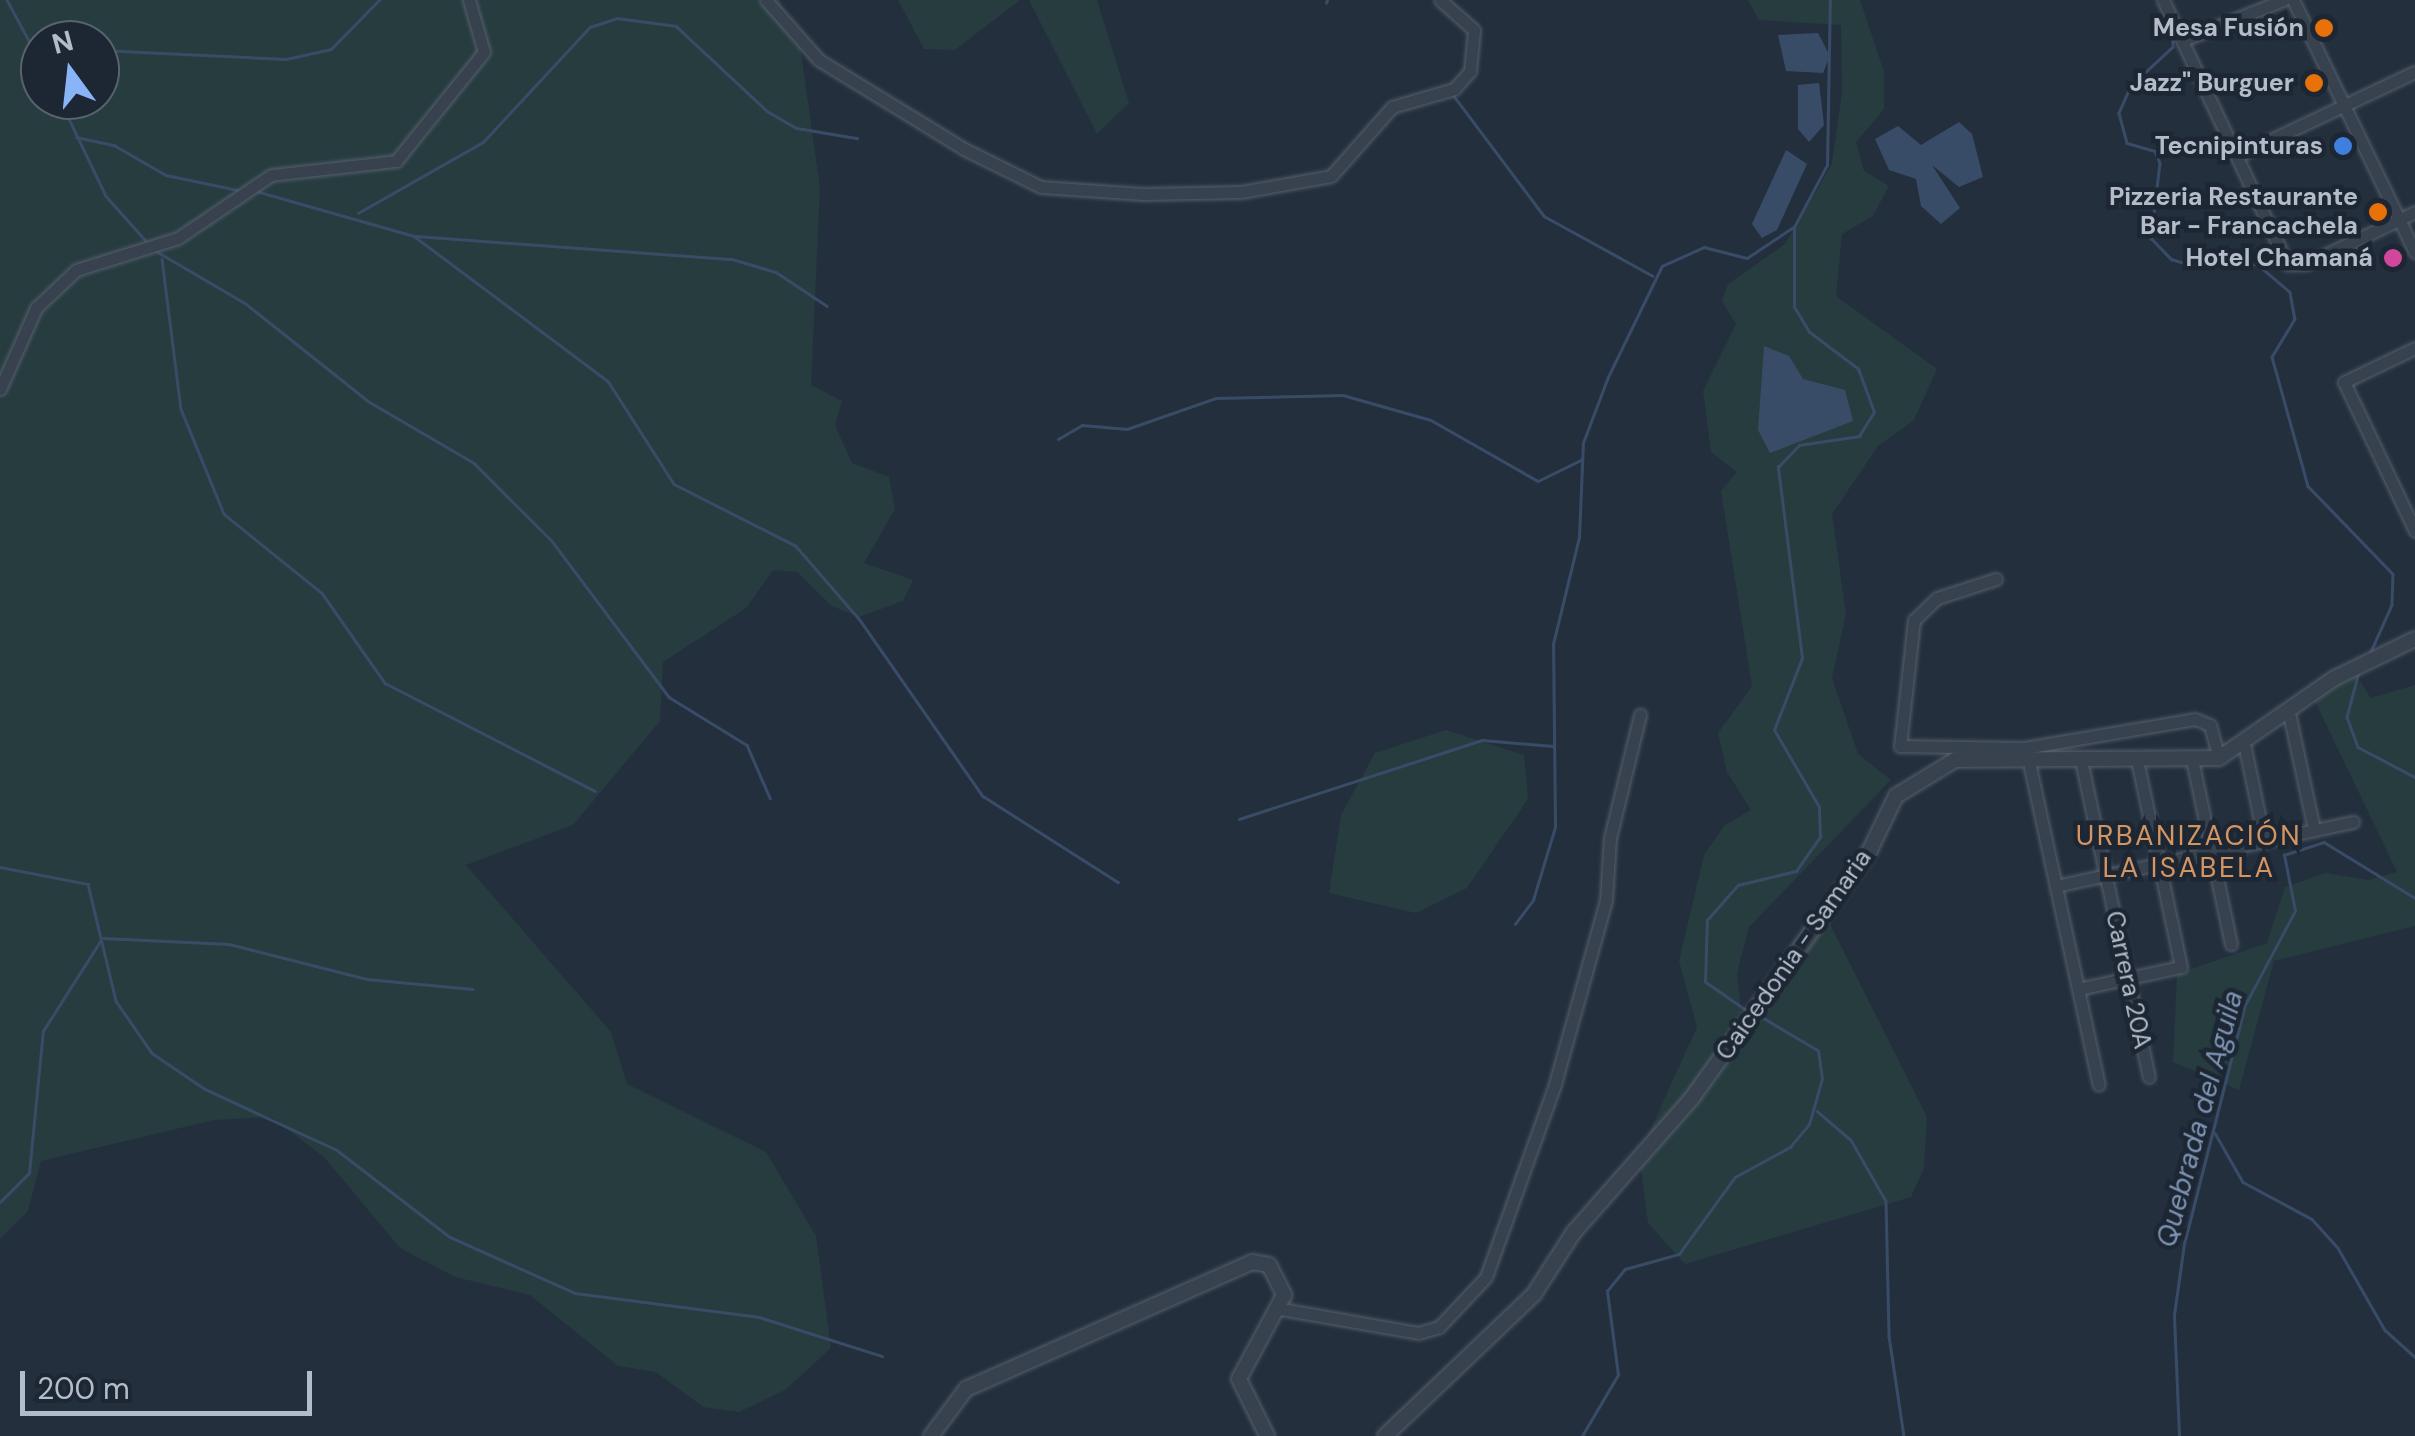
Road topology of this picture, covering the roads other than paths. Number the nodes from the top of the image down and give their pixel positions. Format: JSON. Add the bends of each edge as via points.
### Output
{"nodes":[{"id":1,"x":469,"y":0,"type":"edge"},
{"id":2,"x":766,"y":0,"type":"edge"},
{"id":3,"x":1440,"y":0,"type":"edge"},
{"id":4,"x":2163,"y":0,"type":"edge"},
{"id":5,"x":2283,"y":0,"type":"edge"},
{"id":6,"x":2292,"y":0,"type":"edge"},
{"id":7,"x":2183,"y":40,"type":"junction"},
{"id":8,"x":2415,"y":72,"type":"edge"},
{"id":9,"x":2343,"y":106,"type":"junction"},
{"id":10,"x":2237,"y":156,"type":"junction"},
{"id":11,"x":2415,"y":212,"type":"edge"},
{"id":12,"x":2400,"y":220,"type":"junction"},
{"id":13,"x":2415,"y":252,"type":"edge"},
{"id":14,"x":2415,"y":348,"type":"edge"},
{"id":15,"x":0,"y":389,"type":"edge"},
{"id":16,"x":2415,"y":496,"type":"edge"},
{"id":17,"x":2401,"y":502,"type":"junction"},
{"id":18,"x":2415,"y":531,"type":"edge"},
{"id":19,"x":1996,"y":579,"type":"dead end"},
{"id":20,"x":2415,"y":639,"type":"edge"},
{"id":21,"x":2289,"y":713,"type":"junction"},
{"id":22,"x":1640,"y":715,"type":"dead end"},
{"id":23,"x":2245,"y":748,"type":"junction"},
{"id":24,"x":2218,"y":758,"type":"junction"},
{"id":25,"x":2029,"y":762,"type":"junction"},
{"id":26,"x":2138,"y":764,"type":"junction"},
{"id":27,"x":2193,"y":764,"type":"junction"},
{"id":28,"x":2082,"y":765,"type":"junction"},
{"id":29,"x":2353,"y":822,"type":"dead end"},
{"id":30,"x":2314,"y":830,"type":"junction"},
{"id":31,"x":2264,"y":839,"type":"junction"},
{"id":32,"x":2212,"y":851,"type":"junction"},
{"id":33,"x":2159,"y":864,"type":"junction"},
{"id":34,"x":2106,"y":875,"type":"junction"},
{"id":35,"x":2056,"y":886,"type":"junction"},
{"id":36,"x":2232,"y":944,"type":"dead end"},
{"id":37,"x":2128,"y":978,"type":"junction"},
{"id":38,"x":2078,"y":989,"type":"junction"},
{"id":39,"x":2149,"y":1077,"type":"dead end"},
{"id":40,"x":2098,"y":1085,"type":"dead end"},
{"id":41,"x":1281,"y":1309,"type":"junction"},
{"id":42,"x":932,"y":1436,"type":"edge"},
{"id":43,"x":1267,"y":1436,"type":"edge"},
{"id":44,"x":1385,"y":1436,"type":"edge"}],
"edges":[{"from":1,"to":15,"type":"street","via":[[484,52],[396,161],[271,176],[178,238],[76,270],[36,308]]},
{"from":2,"to":3,"type":"street","via":[[819,60],[964,149],[1041,187],[1143,194],[1242,192],[1331,176],[1392,108],[1454,89],[1470,71],[1474,30]]},
{"from":4,"to":7,"type":"street"},
{"from":5,"to":7,"type":"street"},
{"from":6,"to":9,"type":"street"},
{"from":7,"to":10,"type":"street"},
{"from":8,"to":9,"type":"street"},
{"from":9,"to":10,"type":"street"},
{"from":9,"to":12,"type":"street"},
{"from":10,"to":12,"type":"street","via":[[2287,264]]},
{"from":11,"to":12,"type":"street"},
{"from":12,"to":13,"type":"street"},
{"from":14,"to":17,"type":"street","via":[[2344,382]]},
{"from":16,"to":17,"type":"street"},
{"from":17,"to":18,"type":"street"},
{"from":19,"to":24,"type":"street","via":[[1937,598],[1914,620],[1900,746],[2024,748],[2195,719],[2210,725]]},
{"from":20,"to":21,"type":"street","name":"Caicedonia - Samaria"},
{"from":21,"to":23,"type":"street","name":"Caicedonia - Samaria"},
{"from":21,"to":30,"type":"street"},
{"from":22,"to":41,"type":"street","via":[[1610,838],[1606,900],[1555,1084],[1486,1277],[1439,1327],[1418,1333]]},
{"from":23,"to":24,"type":"street","name":"Caicedonia - Samaria"},
{"from":23,"to":31,"type":"street"},
{"from":24,"to":27,"type":"street","name":"Caicedonia - Samaria"},
{"from":25,"to":28,"type":"street","name":"Caicedonia - Samaria"},
{"from":25,"to":35,"type":"street"},
{"from":25,"to":44,"type":"street","name":"Caicedonia - Samaria","via":[[1955,760],[1896,796],[1870,850],[1692,1098],[1574,1232],[1534,1294]]},
{"from":26,"to":27,"type":"street","name":"Caicedonia - Samaria"},
{"from":26,"to":28,"type":"street","name":"Caicedonia - Samaria"},
{"from":26,"to":33,"type":"street"},
{"from":27,"to":32,"type":"street"},
{"from":28,"to":34,"type":"street","name":"Carrera 20A"},
{"from":29,"to":30,"type":"street"},
{"from":30,"to":31,"type":"street"},
{"from":31,"to":32,"type":"street"},
{"from":32,"to":33,"type":"street"},
{"from":32,"to":36,"type":"street"},
{"from":33,"to":34,"type":"street"},
{"from":33,"to":37,"type":"street","via":[[2181,967]]},
{"from":34,"to":35,"type":"street"},
{"from":34,"to":37,"type":"street","name":"Carrera 20A"},
{"from":35,"to":38,"type":"street"},
{"from":37,"to":38,"type":"street"},
{"from":37,"to":39,"type":"street","name":"Carrera 20A"},
{"from":38,"to":40,"type":"street"},
{"from":41,"to":42,"type":"street","via":[[1278,1276],[1252,1262],[966,1389]]},
{"from":41,"to":43,"type":"street","via":[[1239,1378]]}]}
